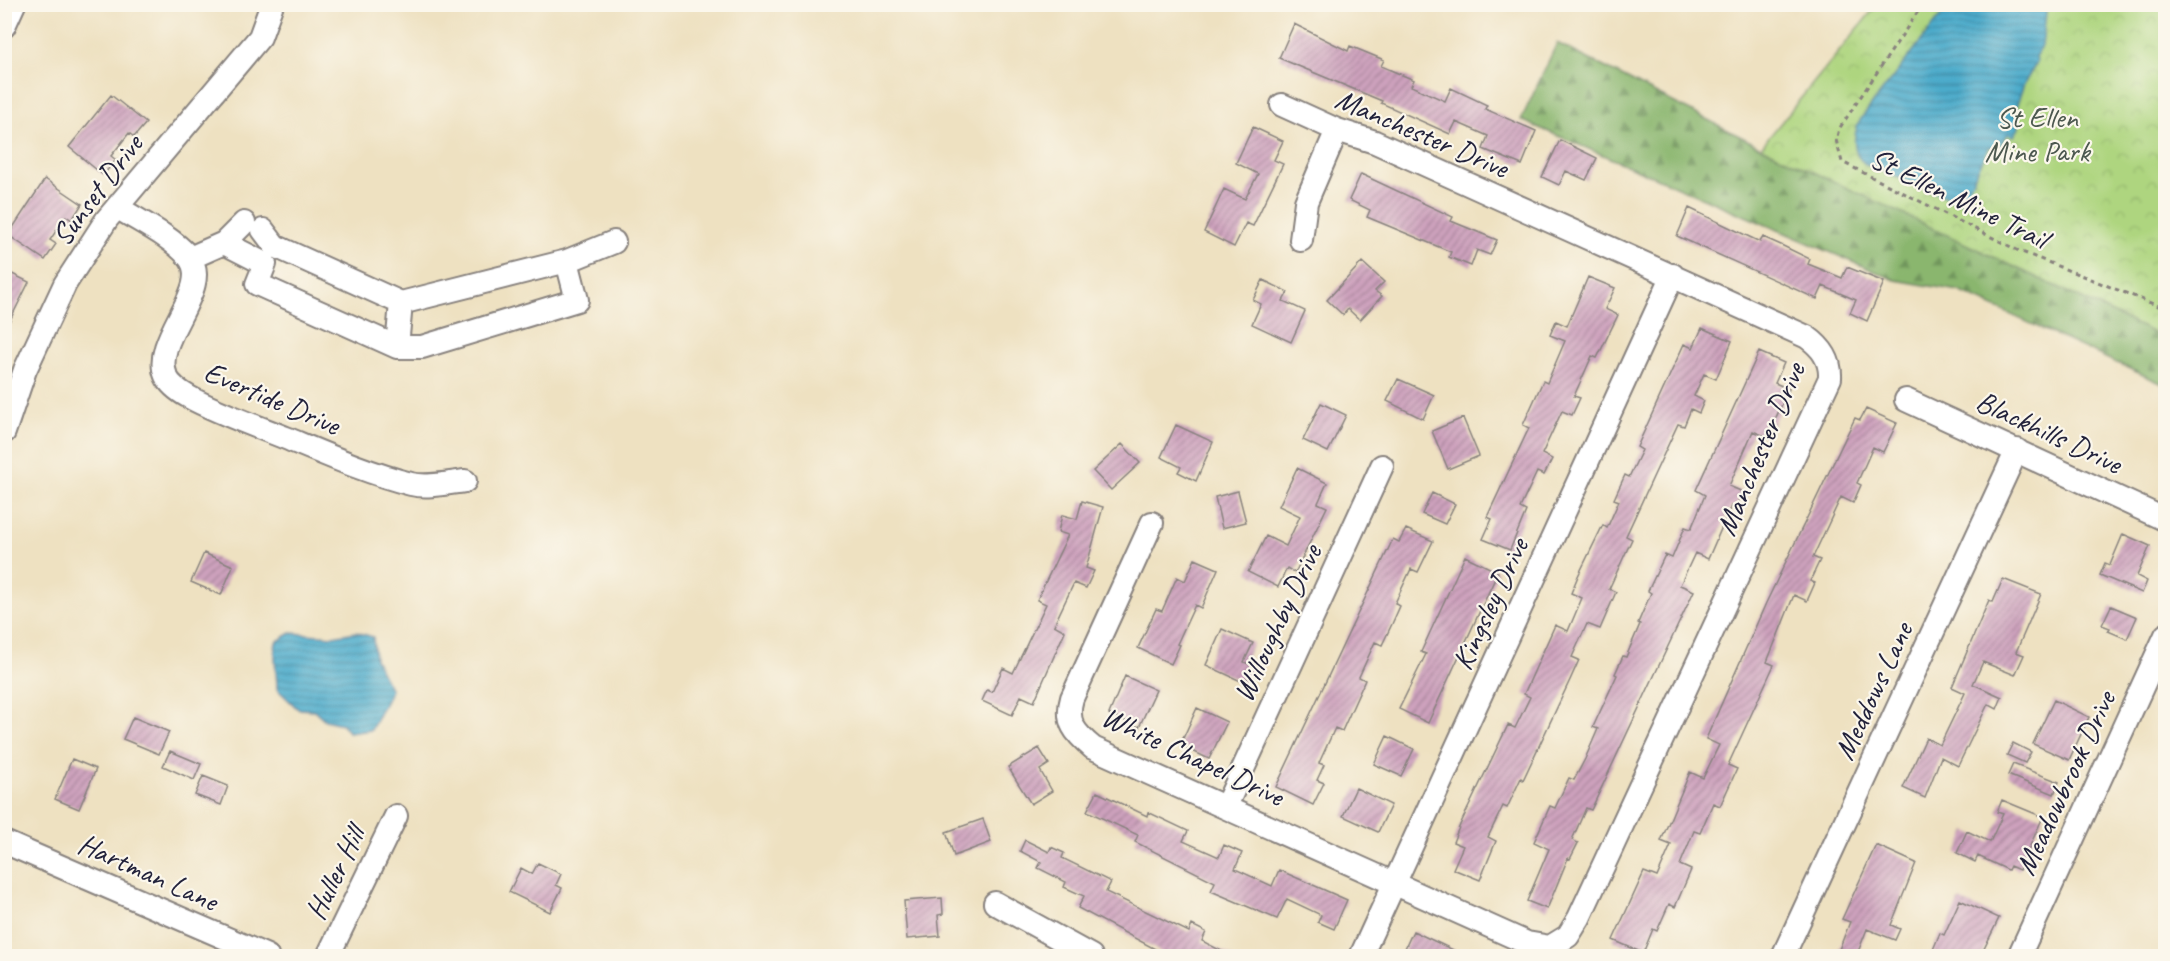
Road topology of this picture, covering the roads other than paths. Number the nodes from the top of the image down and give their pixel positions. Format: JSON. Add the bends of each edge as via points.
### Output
{"nodes":[{"id":1,"x":15,"y":4,"type":"edge"},
{"id":2,"x":272,"y":4,"type":"edge"},
{"id":3,"x":4,"y":26,"type":"edge"},
{"id":4,"x":1282,"y":105,"type":"dead end"},
{"id":5,"x":1337,"y":130,"type":"junction"},
{"id":6,"x":117,"y":207,"type":"junction"},
{"id":7,"x":1301,"y":240,"type":"dead end"},
{"id":8,"x":262,"y":241,"type":"junction"},
{"id":9,"x":224,"y":243,"type":"junction"},
{"id":10,"x":614,"y":243,"type":"dead end"},
{"id":11,"x":190,"y":258,"type":"junction"},
{"id":12,"x":567,"y":261,"type":"junction"},
{"id":13,"x":1673,"y":276,"type":"junction"},
{"id":14,"x":401,"y":303,"type":"junction"},
{"id":15,"x":397,"y":347,"type":"junction"},
{"id":16,"x":1906,"y":400,"type":"dead end"},
{"id":17,"x":4,"y":432,"type":"edge"},
{"id":18,"x":2018,"y":450,"type":"junction"},
{"id":19,"x":1382,"y":466,"type":"dead end"},
{"id":20,"x":465,"y":481,"type":"dead end"},
{"id":21,"x":2166,"y":520,"type":"edge"},
{"id":22,"x":1152,"y":523,"type":"dead end"},
{"id":23,"x":2166,"y":635,"type":"edge"},
{"id":24,"x":1226,"y":806,"type":"junction"},
{"id":25,"x":396,"y":816,"type":"dead end"},
{"id":26,"x":4,"y":842,"type":"edge"},
{"id":27,"x":1395,"y":882,"type":"junction"},
{"id":28,"x":994,"y":903,"type":"dead end"},
{"id":29,"x":267,"y":957,"type":"edge"},
{"id":30,"x":328,"y":957,"type":"edge"},
{"id":31,"x":1091,"y":957,"type":"edge"},
{"id":32,"x":1361,"y":957,"type":"edge"},
{"id":33,"x":1783,"y":957,"type":"edge"},
{"id":34,"x":2019,"y":957,"type":"edge"}],
"edges":[{"from":1,"to":3,"type":"street"},
{"from":2,"to":6,"type":"street","name":"Sunset Drive","via":[[260,37]]},
{"from":4,"to":5,"type":"street","name":"Manchester Drive"},
{"from":5,"to":7,"type":"street","via":[[1306,202]]},
{"from":5,"to":13,"type":"street","name":"Manchester Drive","via":[[1375,142]]},
{"from":6,"to":11,"type":"street","via":[[170,240]]},
{"from":6,"to":17,"type":"street","name":"Sunset Drive","via":[[65,284],[25,370]]},
{"from":8,"to":9,"type":"street"},
{"from":8,"to":9,"type":"street"},
{"from":8,"to":14,"type":"street"},
{"from":8,"to":15,"type":"street","via":[[257,284]]},
{"from":9,"to":11,"type":"street"},
{"from":10,"to":12,"type":"street"},
{"from":11,"to":20,"type":"street","name":"Evertide Drive","via":[[195,276],[191,293],[163,358],[167,378],[174,387],[263,429],[387,477],[413,484]]},
{"from":12,"to":14,"type":"street"},
{"from":12,"to":15,"type":"street","via":[[577,300],[422,347]]},
{"from":13,"to":27,"type":"street","name":"Kingsley Drive"},
{"from":13,"to":27,"type":"street","name":"Manchester Drive","via":[[1816,344],[1830,370],[1822,396],[1568,936],[1550,947],[1527,943]]},
{"from":14,"to":15,"type":"street"},
{"from":16,"to":18,"type":"street","name":"Blackhills Drive"},
{"from":18,"to":21,"type":"street","name":"Blackhills Drive"},
{"from":18,"to":33,"type":"street","name":"Meddows Lane"},
{"from":19,"to":24,"type":"street","name":"Willoughby Drive"},
{"from":22,"to":24,"type":"street","name":"White Chapel Drive","via":[[1072,698],[1069,720],[1075,732],[1093,748]]},
{"from":23,"to":34,"type":"street","name":"Meadowbrook Drive"},
{"from":24,"to":27,"type":"street","name":"White Chapel Drive"},
{"from":25,"to":30,"type":"street","name":"Huller Hill"},
{"from":26,"to":29,"type":"street","name":"Hartman Lane"},
{"from":27,"to":32,"type":"street","name":"Kingsley Drive"},
{"from":28,"to":31,"type":"street"}]}
